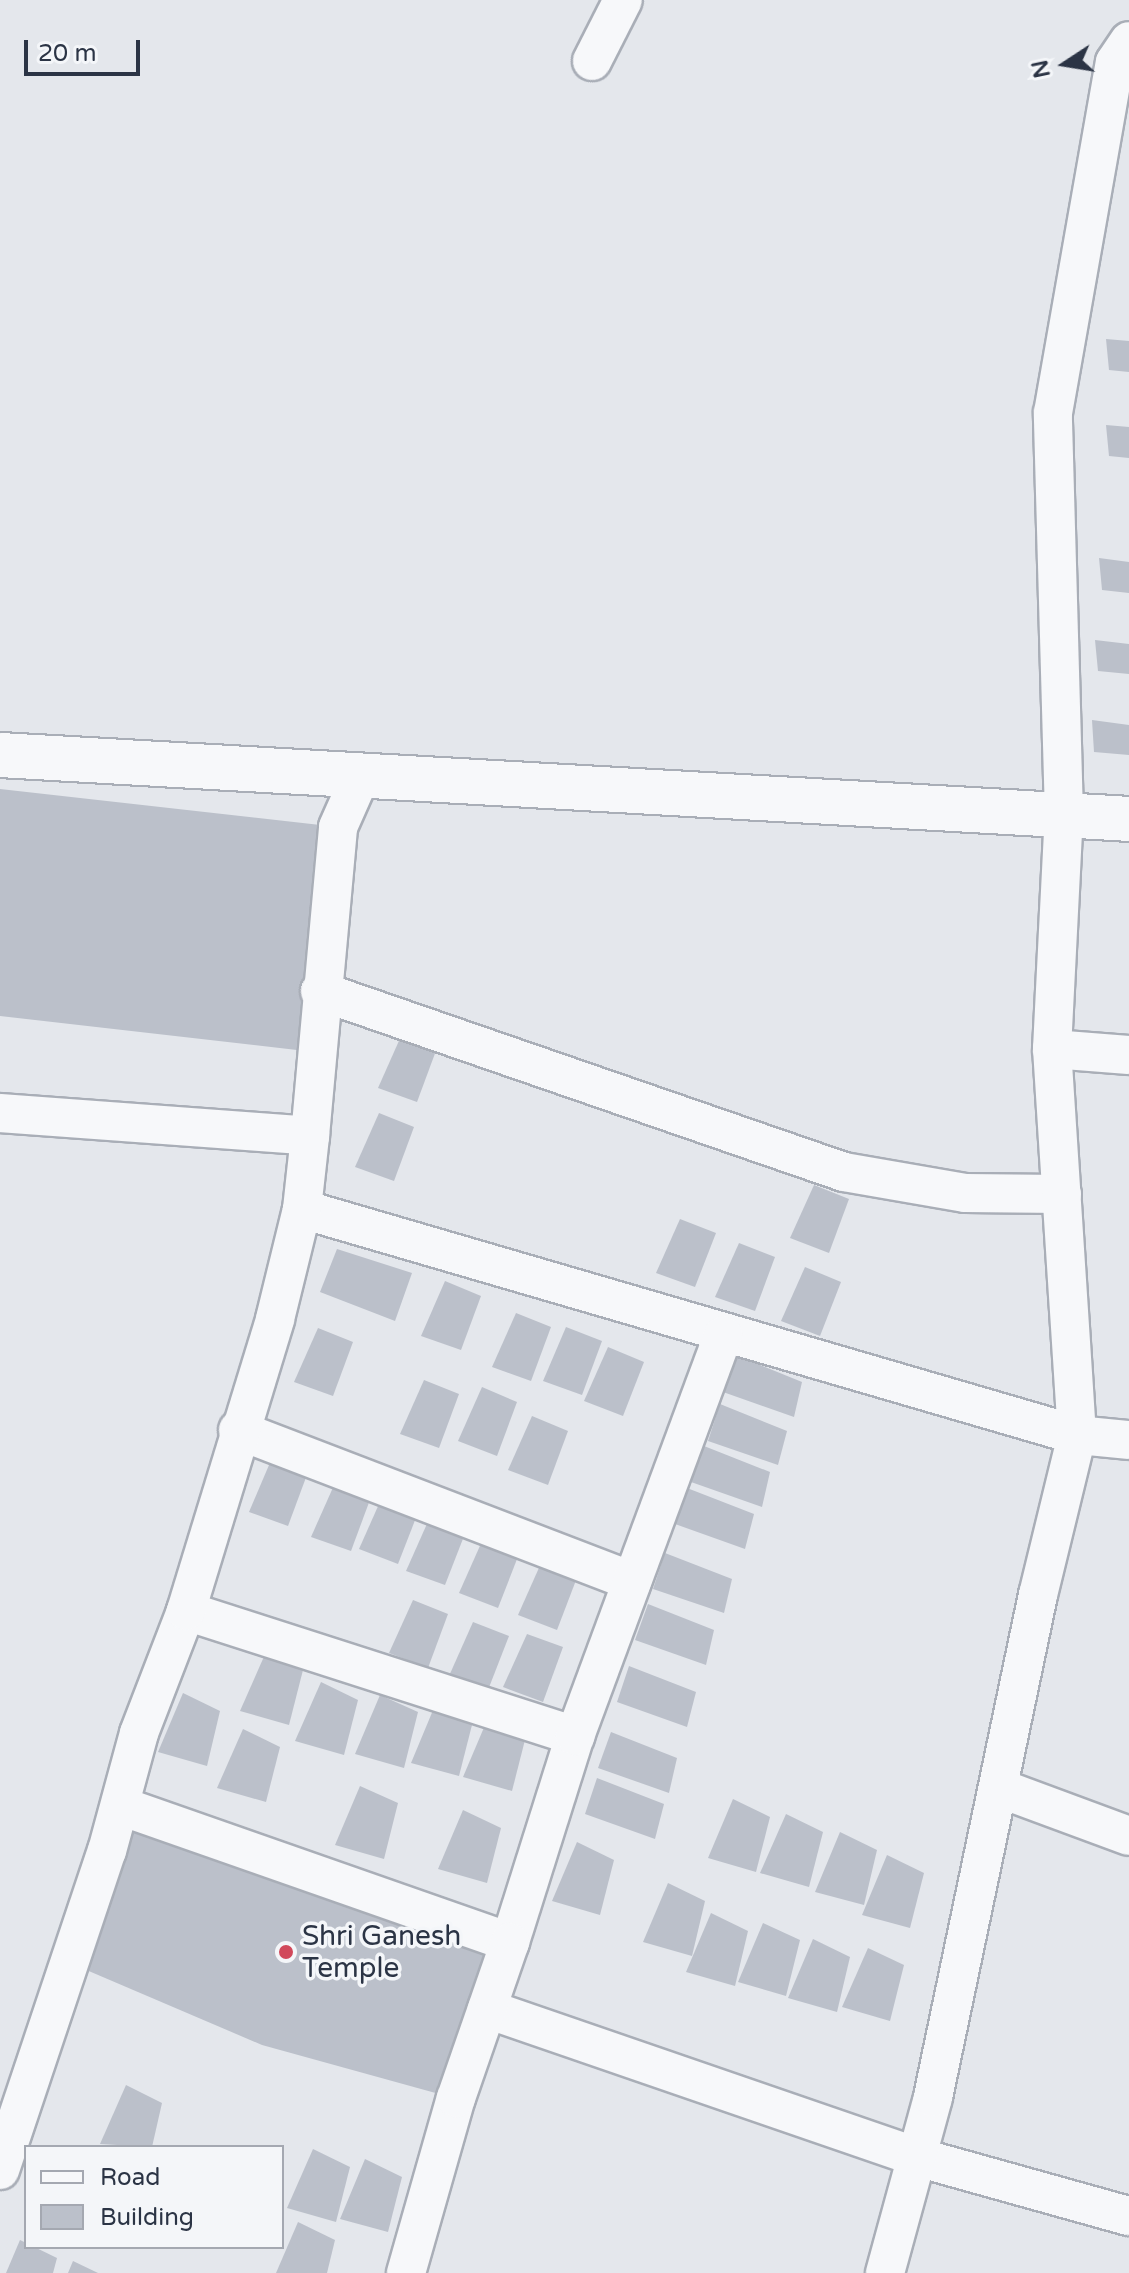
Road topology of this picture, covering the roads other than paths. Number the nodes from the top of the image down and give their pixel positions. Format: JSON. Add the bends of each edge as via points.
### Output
{"nodes":[{"id":1,"x":623,"y":0,"type":"edge"},
{"id":2,"x":1129,"y":41,"type":"edge"},
{"id":3,"x":592,"y":61,"type":"dead end"},
{"id":4,"x":0,"y":755,"type":"edge"},
{"id":5,"x":361,"y":775,"type":"junction"},
{"id":6,"x":1064,"y":815,"type":"junction"},
{"id":7,"x":1129,"y":819,"type":"edge"},
{"id":8,"x":320,"y":991,"type":"junction"},
{"id":9,"x":1052,"y":1049,"type":"junction"},
{"id":10,"x":1129,"y":1055,"type":"edge"},
{"id":11,"x":0,"y":1113,"type":"edge"},
{"id":12,"x":310,"y":1136,"type":"junction"},
{"id":13,"x":1062,"y":1194,"type":"junction"},
{"id":14,"x":302,"y":1209,"type":"junction"},
{"id":15,"x":723,"y":1335,"type":"junction"},
{"id":16,"x":238,"y":1430,"type":"junction"},
{"id":17,"x":1077,"y":1435,"type":"junction"},
{"id":18,"x":1129,"y":1440,"type":"edge"},
{"id":19,"x":632,"y":1581,"type":"junction"},
{"id":20,"x":186,"y":1611,"type":"junction"},
{"id":21,"x":575,"y":1736,"type":"junction"},
{"id":22,"x":1002,"y":1789,"type":"junction"},
{"id":23,"x":121,"y":1806,"type":"junction"},
{"id":24,"x":1129,"y":1836,"type":"edge"},
{"id":25,"x":510,"y":1942,"type":"junction"},
{"id":26,"x":487,"y":2009,"type":"junction"},
{"id":27,"x":10,"y":2103,"type":"edge"},
{"id":28,"x":917,"y":2157,"type":"junction"},
{"id":29,"x":0,"y":2170,"type":"edge"},
{"id":30,"x":1129,"y":2216,"type":"edge"},
{"id":31,"x":406,"y":2273,"type":"edge"},
{"id":32,"x":885,"y":2273,"type":"edge"}],
"edges":[{"from":1,"to":3,"type":"street"},
{"from":2,"to":6,"type":"street","via":[[1115,62],[1053,413]]},
{"from":4,"to":5,"type":"street"},
{"from":5,"to":6,"type":"street"},
{"from":5,"to":8,"type":"street","via":[[338,827]]},
{"from":6,"to":7,"type":"street"},
{"from":6,"to":9,"type":"street"},
{"from":8,"to":12,"type":"street"},
{"from":8,"to":13,"type":"street","via":[[844,1172],[965,1193]]},
{"from":9,"to":10,"type":"street"},
{"from":9,"to":13,"type":"street"},
{"from":11,"to":12,"type":"street"},
{"from":12,"to":14,"type":"street"},
{"from":13,"to":17,"type":"street"},
{"from":14,"to":15,"type":"street"},
{"from":14,"to":16,"type":"street","via":[[275,1319]]},
{"from":15,"to":17,"type":"street"},
{"from":15,"to":19,"type":"street"},
{"from":16,"to":19,"type":"street"},
{"from":16,"to":20,"type":"street"},
{"from":17,"to":18,"type":"street"},
{"from":17,"to":22,"type":"street","via":[[1038,1595]]},
{"from":19,"to":21,"type":"street"},
{"from":20,"to":21,"type":"street"},
{"from":20,"to":23,"type":"street","via":[[139,1733]]},
{"from":21,"to":25,"type":"street"},
{"from":22,"to":24,"type":"street"},
{"from":22,"to":28,"type":"street"},
{"from":23,"to":25,"type":"street"},
{"from":23,"to":27,"type":"street"},
{"from":25,"to":26,"type":"street"},
{"from":26,"to":28,"type":"street"},
{"from":26,"to":31,"type":"street"},
{"from":27,"to":29,"type":"street"},
{"from":28,"to":30,"type":"street"},
{"from":28,"to":32,"type":"street"}]}
